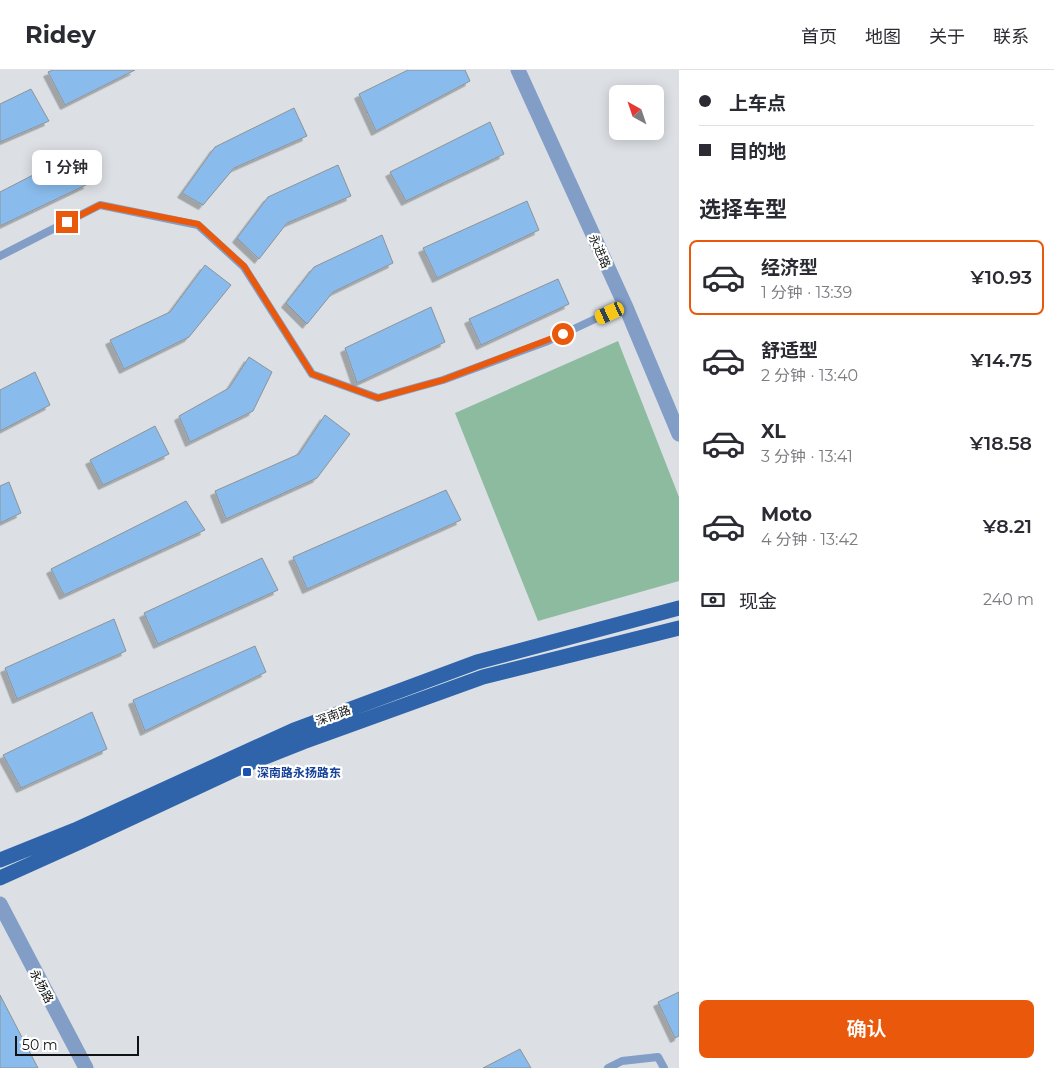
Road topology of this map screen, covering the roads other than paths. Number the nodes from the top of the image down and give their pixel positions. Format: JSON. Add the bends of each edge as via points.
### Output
{"nodes":[{"id":1,"x":518,"y":70,"type":"edge"},
{"id":2,"x":0,"y":256,"type":"edge"},
{"id":3,"x":625,"y":305,"type":"junction"},
{"id":4,"x":679,"y":434,"type":"edge"},
{"id":5,"x":679,"y":608,"type":"edge"},
{"id":6,"x":679,"y":628,"type":"edge"},
{"id":7,"x":0,"y":860,"type":"edge"},
{"id":8,"x":0,"y":878,"type":"edge"},
{"id":9,"x":0,"y":904,"type":"edge"},
{"id":10,"x":86,"y":1068,"type":"edge"},
{"id":11,"x":608,"y":1068,"type":"edge"},
{"id":12,"x":664,"y":1068,"type":"edge"}],
"edges":[{"from":1,"to":3,"type":"street","name":"永进路"},
{"from":2,"to":3,"type":"lane","via":[[100,205],[198,224],[244,266],[312,374],[378,398],[443,380],[548,341]]},
{"from":3,"to":4,"type":"street","name":"永进路"},
{"from":5,"to":7,"type":"main road","name":"深南路","via":[[477,662],[294,730],[75,830]]},
{"from":6,"to":8,"type":"main road","name":"深南路","via":[[484,677],[303,742],[245,764]]},
{"from":9,"to":10,"type":"street","name":"永扬路"},
{"from":11,"to":12,"type":"lane","via":[[622,1061],[658,1057]]}]}
